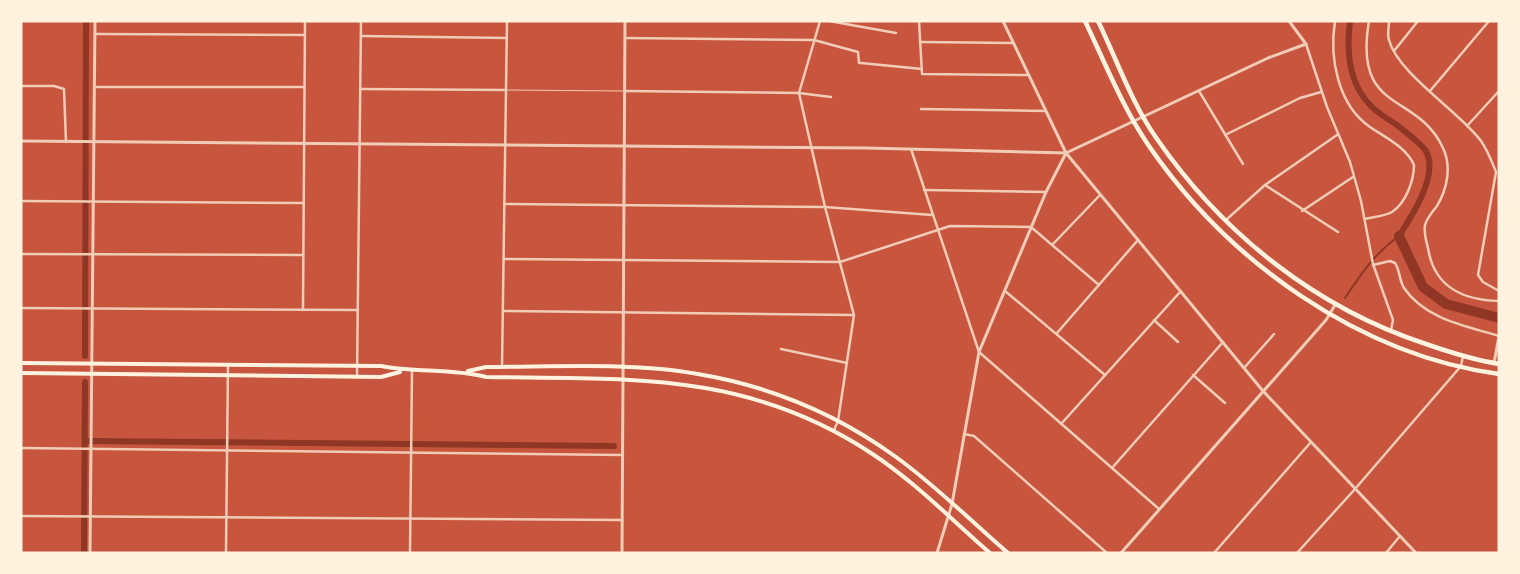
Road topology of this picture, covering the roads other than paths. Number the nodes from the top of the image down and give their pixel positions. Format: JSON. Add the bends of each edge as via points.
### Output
{"nodes":[{"id":1,"x":96,"y":21,"type":"edge"},
{"id":2,"x":305,"y":21,"type":"edge"},
{"id":3,"x":361,"y":21,"type":"edge"},
{"id":4,"x":507,"y":21,"type":"edge"},
{"id":5,"x":625,"y":21,"type":"edge"},
{"id":6,"x":820,"y":21,"type":"edge"},
{"id":7,"x":829,"y":21,"type":"edge"},
{"id":8,"x":920,"y":21,"type":"edge"},
{"id":9,"x":1003,"y":21,"type":"edge"},
{"id":10,"x":1085,"y":21,"type":"edge"},
{"id":11,"x":1098,"y":21,"type":"edge"},
{"id":12,"x":1289,"y":21,"type":"edge"},
{"id":13,"x":1335,"y":21,"type":"edge"},
{"id":14,"x":1368,"y":21,"type":"edge"},
{"id":15,"x":1389,"y":21,"type":"edge"},
{"id":16,"x":1418,"y":21,"type":"edge"},
{"id":17,"x":1489,"y":21,"type":"edge"},
{"id":18,"x":896,"y":33,"type":"dead end"},
{"id":19,"x":96,"y":34,"type":"junction"},
{"id":20,"x":305,"y":36,"type":"junction"},
{"id":21,"x":361,"y":36,"type":"junction"},
{"id":22,"x":506,"y":38,"type":"junction"},
{"id":23,"x":625,"y":38,"type":"junction"},
{"id":24,"x":814,"y":40,"type":"junction"},
{"id":25,"x":920,"y":42,"type":"junction"},
{"id":26,"x":1013,"y":43,"type":"junction"},
{"id":27,"x":1306,"y":44,"type":"junction"},
{"id":28,"x":1394,"y":51,"type":"junction"},
{"id":29,"x":922,"y":69,"type":"junction"},
{"id":30,"x":1029,"y":75,"type":"junction"},
{"id":31,"x":21,"y":86,"type":"edge"},
{"id":32,"x":97,"y":87,"type":"junction"},
{"id":33,"x":304,"y":88,"type":"junction"},
{"id":34,"x":360,"y":89,"type":"junction"},
{"id":35,"x":506,"y":90,"type":"junction"},
{"id":36,"x":1198,"y":90,"type":"junction"},
{"id":37,"x":625,"y":91,"type":"junction"},
{"id":38,"x":1429,"y":91,"type":"junction"},
{"id":39,"x":1321,"y":92,"type":"junction"},
{"id":40,"x":1499,"y":92,"type":"edge"},
{"id":41,"x":800,"y":93,"type":"junction"},
{"id":42,"x":831,"y":97,"type":"dead end"},
{"id":43,"x":921,"y":110,"type":"dead end"},
{"id":44,"x":1046,"y":111,"type":"junction"},
{"id":45,"x":1142,"y":115,"type":"junction"},
{"id":46,"x":1133,"y":120,"type":"junction"},
{"id":47,"x":1467,"y":126,"type":"junction"},
{"id":48,"x":1225,"y":135,"type":"junction"},
{"id":49,"x":1337,"y":135,"type":"junction"},
{"id":50,"x":21,"y":141,"type":"edge"},
{"id":51,"x":66,"y":142,"type":"junction"},
{"id":52,"x":94,"y":142,"type":"junction"},
{"id":53,"x":304,"y":144,"type":"junction"},
{"id":54,"x":359,"y":144,"type":"junction"},
{"id":55,"x":505,"y":145,"type":"junction"},
{"id":56,"x":624,"y":146,"type":"junction"},
{"id":57,"x":813,"y":148,"type":"junction"},
{"id":58,"x":911,"y":149,"type":"junction"},
{"id":59,"x":1066,"y":153,"type":"junction"},
{"id":60,"x":1243,"y":164,"type":"dead end"},
{"id":61,"x":1354,"y":177,"type":"junction"},
{"id":62,"x":1264,"y":185,"type":"junction"},
{"id":63,"x":924,"y":190,"type":"junction"},
{"id":64,"x":1046,"y":192,"type":"junction"},
{"id":65,"x":1100,"y":195,"type":"junction"},
{"id":66,"x":21,"y":201,"type":"edge"},
{"id":67,"x":95,"y":201,"type":"junction"},
{"id":68,"x":304,"y":203,"type":"junction"},
{"id":69,"x":504,"y":204,"type":"junction"},
{"id":70,"x":624,"y":207,"type":"junction"},
{"id":71,"x":826,"y":207,"type":"junction"},
{"id":72,"x":1302,"y":211,"type":"junction"},
{"id":73,"x":932,"y":215,"type":"junction"},
{"id":74,"x":1365,"y":218,"type":"junction"},
{"id":75,"x":1225,"y":221,"type":"junction"},
{"id":76,"x":1031,"y":227,"type":"junction"},
{"id":77,"x":937,"y":229,"type":"junction"},
{"id":78,"x":1338,"y":232,"type":"dead end"},
{"id":79,"x":1138,"y":240,"type":"junction"},
{"id":80,"x":1053,"y":244,"type":"junction"},
{"id":81,"x":21,"y":254,"type":"edge"},
{"id":82,"x":92,"y":255,"type":"junction"},
{"id":83,"x":303,"y":255,"type":"junction"},
{"id":84,"x":504,"y":259,"type":"junction"},
{"id":85,"x":624,"y":260,"type":"junction"},
{"id":86,"x":840,"y":262,"type":"junction"},
{"id":87,"x":1373,"y":265,"type":"junction"},
{"id":88,"x":1099,"y":285,"type":"junction"},
{"id":89,"x":1005,"y":290,"type":"junction"},
{"id":90,"x":1181,"y":291,"type":"junction"},
{"id":91,"x":1499,"y":291,"type":"edge"},
{"id":92,"x":1499,"y":301,"type":"edge"},
{"id":93,"x":1335,"y":305,"type":"junction"},
{"id":94,"x":21,"y":308,"type":"edge"},
{"id":95,"x":93,"y":308,"type":"junction"},
{"id":96,"x":303,"y":309,"type":"junction"},
{"id":97,"x":358,"y":310,"type":"junction"},
{"id":98,"x":503,"y":311,"type":"junction"},
{"id":99,"x":624,"y":312,"type":"junction"},
{"id":100,"x":1330,"y":314,"type":"junction"},
{"id":101,"x":854,"y":316,"type":"junction"},
{"id":102,"x":1154,"y":320,"type":"junction"},
{"id":103,"x":1391,"y":331,"type":"junction"},
{"id":104,"x":1057,"y":334,"type":"junction"},
{"id":105,"x":1274,"y":334,"type":"dead end"},
{"id":106,"x":1499,"y":336,"type":"edge"},
{"id":107,"x":1178,"y":342,"type":"dead end"},
{"id":108,"x":1223,"y":342,"type":"junction"},
{"id":109,"x":781,"y":349,"type":"dead end"},
{"id":110,"x":979,"y":352,"type":"junction"},
{"id":111,"x":1463,"y":356,"type":"junction"},
{"id":112,"x":21,"y":362,"type":"edge"},
{"id":113,"x":92,"y":363,"type":"junction"},
{"id":114,"x":847,"y":363,"type":"junction"},
{"id":115,"x":1496,"y":363,"type":"edge"},
{"id":116,"x":228,"y":364,"type":"junction"},
{"id":117,"x":357,"y":366,"type":"junction"},
{"id":118,"x":1461,"y":366,"type":"junction"},
{"id":119,"x":502,"y":367,"type":"junction"},
{"id":120,"x":624,"y":368,"type":"junction"},
{"id":121,"x":1244,"y":368,"type":"junction"},
{"id":122,"x":402,"y":371,"type":"junction"},
{"id":123,"x":412,"y":371,"type":"junction"},
{"id":124,"x":466,"y":372,"type":"junction"},
{"id":125,"x":21,"y":374,"type":"edge"},
{"id":126,"x":92,"y":374,"type":"junction"},
{"id":127,"x":697,"y":374,"type":"junction"},
{"id":128,"x":1499,"y":374,"type":"edge"},
{"id":129,"x":228,"y":375,"type":"junction"},
{"id":130,"x":1193,"y":375,"type":"junction"},
{"id":131,"x":357,"y":376,"type":"junction"},
{"id":132,"x":1105,"y":376,"type":"junction"},
{"id":133,"x":624,"y":379,"type":"junction"},
{"id":134,"x":695,"y":385,"type":"junction"},
{"id":135,"x":1263,"y":391,"type":"junction"},
{"id":136,"x":1225,"y":403,"type":"dead end"},
{"id":137,"x":838,"y":421,"type":"junction"},
{"id":138,"x":1061,"y":424,"type":"junction"},
{"id":139,"x":833,"y":432,"type":"junction"},
{"id":140,"x":964,"y":434,"type":"junction"},
{"id":141,"x":1311,"y":442,"type":"junction"},
{"id":142,"x":21,"y":448,"type":"edge"},
{"id":143,"x":90,"y":448,"type":"junction"},
{"id":144,"x":227,"y":451,"type":"junction"},
{"id":145,"x":411,"y":452,"type":"junction"},
{"id":146,"x":623,"y":455,"type":"junction"},
{"id":147,"x":1112,"y":468,"type":"junction"},
{"id":148,"x":1355,"y":489,"type":"junction"},
{"id":149,"x":952,"y":504,"type":"junction"},
{"id":150,"x":1159,"y":509,"type":"junction"},
{"id":151,"x":21,"y":516,"type":"edge"},
{"id":152,"x":89,"y":516,"type":"junction"},
{"id":153,"x":948,"y":516,"type":"junction"},
{"id":154,"x":227,"y":517,"type":"junction"},
{"id":155,"x":411,"y":519,"type":"junction"},
{"id":156,"x":622,"y":520,"type":"junction"},
{"id":157,"x":1400,"y":536,"type":"junction"},
{"id":158,"x":1002,"y":548,"type":"junction"},
{"id":159,"x":90,"y":553,"type":"edge"},
{"id":160,"x":226,"y":553,"type":"edge"},
{"id":161,"x":410,"y":553,"type":"edge"},
{"id":162,"x":622,"y":553,"type":"edge"},
{"id":163,"x":937,"y":553,"type":"edge"},
{"id":164,"x":990,"y":553,"type":"edge"},
{"id":165,"x":998,"y":553,"type":"edge"},
{"id":166,"x":1008,"y":553,"type":"edge"},
{"id":167,"x":1107,"y":553,"type":"edge"},
{"id":168,"x":1121,"y":553,"type":"edge"},
{"id":169,"x":1214,"y":553,"type":"edge"},
{"id":170,"x":1297,"y":553,"type":"edge"},
{"id":171,"x":1386,"y":553,"type":"edge"},
{"id":172,"x":1416,"y":553,"type":"edge"}],
"edges":[{"from":1,"to":19,"type":"street"},
{"from":2,"to":20,"type":"street"},
{"from":3,"to":21,"type":"street"},
{"from":4,"to":22,"type":"street"},
{"from":5,"to":23,"type":"street"},
{"from":6,"to":24,"type":"street"},
{"from":7,"to":18,"type":"street"},
{"from":8,"to":25,"type":"street"},
{"from":9,"to":26,"type":"street"},
{"from":10,"to":46,"type":"main road"},
{"from":11,"to":45,"type":"main road"},
{"from":12,"to":27,"type":"street"},
{"from":13,"to":74,"type":"street","via":[[1336,71],[1353,110],[1368,126],[1403,150],[1414,165],[1411,184],[1401,203],[1387,214]]},
{"from":14,"to":92,"type":"street","via":[[1366,52],[1380,92],[1430,128],[1444,149],[1447,163],[1444,194],[1426,220],[1425,228],[1432,266],[1451,289],[1462,295]]},
{"from":15,"to":28,"type":"street","via":[[1388,34]]},
{"from":16,"to":28,"type":"street"},
{"from":17,"to":38,"type":"street"},
{"from":19,"to":20,"type":"street"},
{"from":19,"to":32,"type":"street"},
{"from":20,"to":33,"type":"street"},
{"from":21,"to":22,"type":"street"},
{"from":21,"to":34,"type":"street"},
{"from":22,"to":35,"type":"street"},
{"from":23,"to":24,"type":"street"},
{"from":23,"to":37,"type":"street"},
{"from":24,"to":29,"type":"street","via":[[858,52],[861,63]]},
{"from":24,"to":41,"type":"street"},
{"from":25,"to":26,"type":"street"},
{"from":25,"to":29,"type":"street"},
{"from":26,"to":30,"type":"street"},
{"from":27,"to":36,"type":"street"},
{"from":27,"to":39,"type":"street"},
{"from":28,"to":38,"type":"street"},
{"from":29,"to":30,"type":"street","via":[[922,74]]},
{"from":30,"to":44,"type":"street"},
{"from":31,"to":51,"type":"street","via":[[64,89]]},
{"from":32,"to":33,"type":"street"},
{"from":32,"to":52,"type":"street"},
{"from":33,"to":53,"type":"street"},
{"from":34,"to":35,"type":"street"},
{"from":34,"to":54,"type":"street"},
{"from":35,"to":37,"type":"lane"},
{"from":35,"to":55,"type":"street"},
{"from":36,"to":45,"type":"street"},
{"from":36,"to":48,"type":"street"},
{"from":37,"to":41,"type":"street"},
{"from":37,"to":56,"type":"street"},
{"from":38,"to":47,"type":"street"},
{"from":39,"to":48,"type":"street","via":[[1300,98]]},
{"from":39,"to":49,"type":"street"},
{"from":40,"to":47,"type":"street"},
{"from":41,"to":42,"type":"street"},
{"from":41,"to":57,"type":"street"},
{"from":43,"to":44,"type":"street"},
{"from":44,"to":59,"type":"street"},
{"from":45,"to":46,"type":"street"},
{"from":45,"to":75,"type":"main road","via":[[1176,166]]},
{"from":46,"to":59,"type":"street"},
{"from":46,"to":100,"type":"main road","via":[[1167,171],[1218,228],[1259,266]]},
{"from":47,"to":91,"type":"street","via":[[1481,140],[1496,172],[1478,275],[1483,282]]},
{"from":48,"to":60,"type":"street"},
{"from":49,"to":61,"type":"street"},
{"from":49,"to":62,"type":"street"},
{"from":50,"to":51,"type":"street"},
{"from":51,"to":52,"type":"street"},
{"from":52,"to":53,"type":"street"},
{"from":52,"to":67,"type":"street"},
{"from":53,"to":54,"type":"street"},
{"from":53,"to":68,"type":"street"},
{"from":54,"to":55,"type":"street"},
{"from":54,"to":97,"type":"street"},
{"from":55,"to":56,"type":"street"},
{"from":55,"to":69,"type":"street"},
{"from":56,"to":57,"type":"street"},
{"from":56,"to":70,"type":"street"},
{"from":57,"to":58,"type":"street"},
{"from":57,"to":71,"type":"street"},
{"from":58,"to":59,"type":"street"},
{"from":58,"to":63,"type":"street"},
{"from":59,"to":64,"type":"street"},
{"from":59,"to":65,"type":"street"},
{"from":61,"to":72,"type":"street"},
{"from":61,"to":74,"type":"street"},
{"from":62,"to":72,"type":"street"},
{"from":62,"to":75,"type":"street"},
{"from":63,"to":64,"type":"street"},
{"from":63,"to":73,"type":"street"},
{"from":64,"to":76,"type":"street"},
{"from":65,"to":79,"type":"street"},
{"from":65,"to":80,"type":"street"},
{"from":66,"to":67,"type":"street"},
{"from":67,"to":68,"type":"street"},
{"from":67,"to":82,"type":"street"},
{"from":68,"to":83,"type":"street"},
{"from":69,"to":70,"type":"street"},
{"from":69,"to":84,"type":"street"},
{"from":70,"to":71,"type":"street"},
{"from":70,"to":85,"type":"street"},
{"from":71,"to":73,"type":"street"},
{"from":71,"to":86,"type":"street"},
{"from":72,"to":78,"type":"street"},
{"from":73,"to":77,"type":"street"},
{"from":74,"to":87,"type":"street"},
{"from":75,"to":93,"type":"main road","via":[[1266,257]]},
{"from":76,"to":77,"type":"street","via":[[950,226]]},
{"from":76,"to":80,"type":"street"},
{"from":76,"to":89,"type":"street"},
{"from":77,"to":86,"type":"street"},
{"from":77,"to":110,"type":"street"},
{"from":79,"to":88,"type":"street"},
{"from":79,"to":90,"type":"street"},
{"from":80,"to":88,"type":"street"},
{"from":81,"to":82,"type":"street"},
{"from":82,"to":83,"type":"street"},
{"from":82,"to":95,"type":"street"},
{"from":83,"to":96,"type":"street"},
{"from":84,"to":85,"type":"street"},
{"from":84,"to":98,"type":"street"},
{"from":85,"to":86,"type":"street"},
{"from":85,"to":99,"type":"street"},
{"from":86,"to":101,"type":"street"},
{"from":87,"to":103,"type":"street","via":[[1393,320]]},
{"from":87,"to":106,"type":"street","via":[[1395,263],[1404,288],[1429,310],[1458,325]]},
{"from":88,"to":104,"type":"street"},
{"from":89,"to":104,"type":"street"},
{"from":89,"to":110,"type":"street"},
{"from":90,"to":102,"type":"street"},
{"from":90,"to":108,"type":"street"},
{"from":93,"to":100,"type":"street"},
{"from":93,"to":103,"type":"main road"},
{"from":94,"to":95,"type":"street"},
{"from":95,"to":96,"type":"street"},
{"from":95,"to":113,"type":"street"},
{"from":96,"to":97,"type":"street"},
{"from":97,"to":117,"type":"street"},
{"from":98,"to":99,"type":"street"},
{"from":98,"to":119,"type":"street"},
{"from":99,"to":101,"type":"street"},
{"from":99,"to":120,"type":"street"},
{"from":100,"to":118,"type":"main road","via":[[1376,337]]},
{"from":100,"to":135,"type":"street"},
{"from":101,"to":114,"type":"street"},
{"from":102,"to":107,"type":"street"},
{"from":102,"to":132,"type":"street"},
{"from":103,"to":111,"type":"main road"},
{"from":104,"to":132,"type":"street"},
{"from":105,"to":121,"type":"street"},
{"from":106,"to":115,"type":"street"},
{"from":108,"to":121,"type":"street"},
{"from":108,"to":130,"type":"street"},
{"from":109,"to":114,"type":"street"},
{"from":110,"to":138,"type":"street"},
{"from":110,"to":140,"type":"street"},
{"from":111,"to":115,"type":"main road"},
{"from":111,"to":118,"type":"street"},
{"from":112,"to":113,"type":"main road"},
{"from":113,"to":116,"type":"main road"},
{"from":113,"to":126,"type":"street"},
{"from":114,"to":137,"type":"street"},
{"from":116,"to":117,"type":"main road"},
{"from":116,"to":129,"type":"street"},
{"from":117,"to":122,"type":"main road","via":[[381,366]]},
{"from":117,"to":131,"type":"street"},
{"from":118,"to":128,"type":"main road"},
{"from":118,"to":148,"type":"street"},
{"from":119,"to":120,"type":"main road"},
{"from":119,"to":124,"type":"main road"},
{"from":120,"to":127,"type":"main road"},
{"from":120,"to":133,"type":"street"},
{"from":121,"to":135,"type":"street"},
{"from":122,"to":123,"type":"main road"},
{"from":122,"to":131,"type":"main road","via":[[381,377]]},
{"from":123,"to":124,"type":"main road"},
{"from":123,"to":145,"type":"street"},
{"from":124,"to":133,"type":"main road","via":[[486,377]]},
{"from":125,"to":126,"type":"main road"},
{"from":126,"to":129,"type":"main road"},
{"from":126,"to":143,"type":"street"},
{"from":127,"to":134,"type":"main road"},
{"from":127,"to":137,"type":"main road","via":[[770,392]]},
{"from":129,"to":131,"type":"main road"},
{"from":129,"to":144,"type":"street"},
{"from":130,"to":136,"type":"street"},
{"from":130,"to":147,"type":"street"},
{"from":132,"to":138,"type":"street"},
{"from":133,"to":134,"type":"main road"},
{"from":133,"to":146,"type":"street"},
{"from":134,"to":139,"type":"main road","via":[[766,402]]},
{"from":135,"to":141,"type":"street"},
{"from":135,"to":150,"type":"street"},
{"from":137,"to":139,"type":"street"},
{"from":137,"to":149,"type":"main road","via":[[896,457]]},
{"from":138,"to":147,"type":"street"},
{"from":139,"to":153,"type":"main road","via":[[889,466]]},
{"from":140,"to":149,"type":"street"},
{"from":140,"to":167,"type":"street","via":[[974,436]]},
{"from":141,"to":148,"type":"street"},
{"from":141,"to":169,"type":"street"},
{"from":142,"to":143,"type":"street"},
{"from":143,"to":144,"type":"street"},
{"from":143,"to":152,"type":"street"},
{"from":144,"to":145,"type":"street"},
{"from":144,"to":154,"type":"street"},
{"from":145,"to":146,"type":"street"},
{"from":145,"to":155,"type":"street"},
{"from":146,"to":156,"type":"street"},
{"from":147,"to":150,"type":"street"},
{"from":148,"to":157,"type":"street"},
{"from":148,"to":170,"type":"street"},
{"from":149,"to":153,"type":"street"},
{"from":149,"to":158,"type":"main road"},
{"from":150,"to":168,"type":"street"},
{"from":151,"to":152,"type":"street"},
{"from":152,"to":154,"type":"street"},
{"from":152,"to":159,"type":"street"},
{"from":153,"to":163,"type":"street"},
{"from":153,"to":164,"type":"main road"},
{"from":154,"to":155,"type":"street"},
{"from":154,"to":160,"type":"street"},
{"from":155,"to":156,"type":"street"},
{"from":155,"to":161,"type":"street"},
{"from":156,"to":162,"type":"street"},
{"from":157,"to":171,"type":"street"},
{"from":157,"to":172,"type":"street"},
{"from":158,"to":165,"type":"main road"},
{"from":158,"to":166,"type":"main road"}]}
